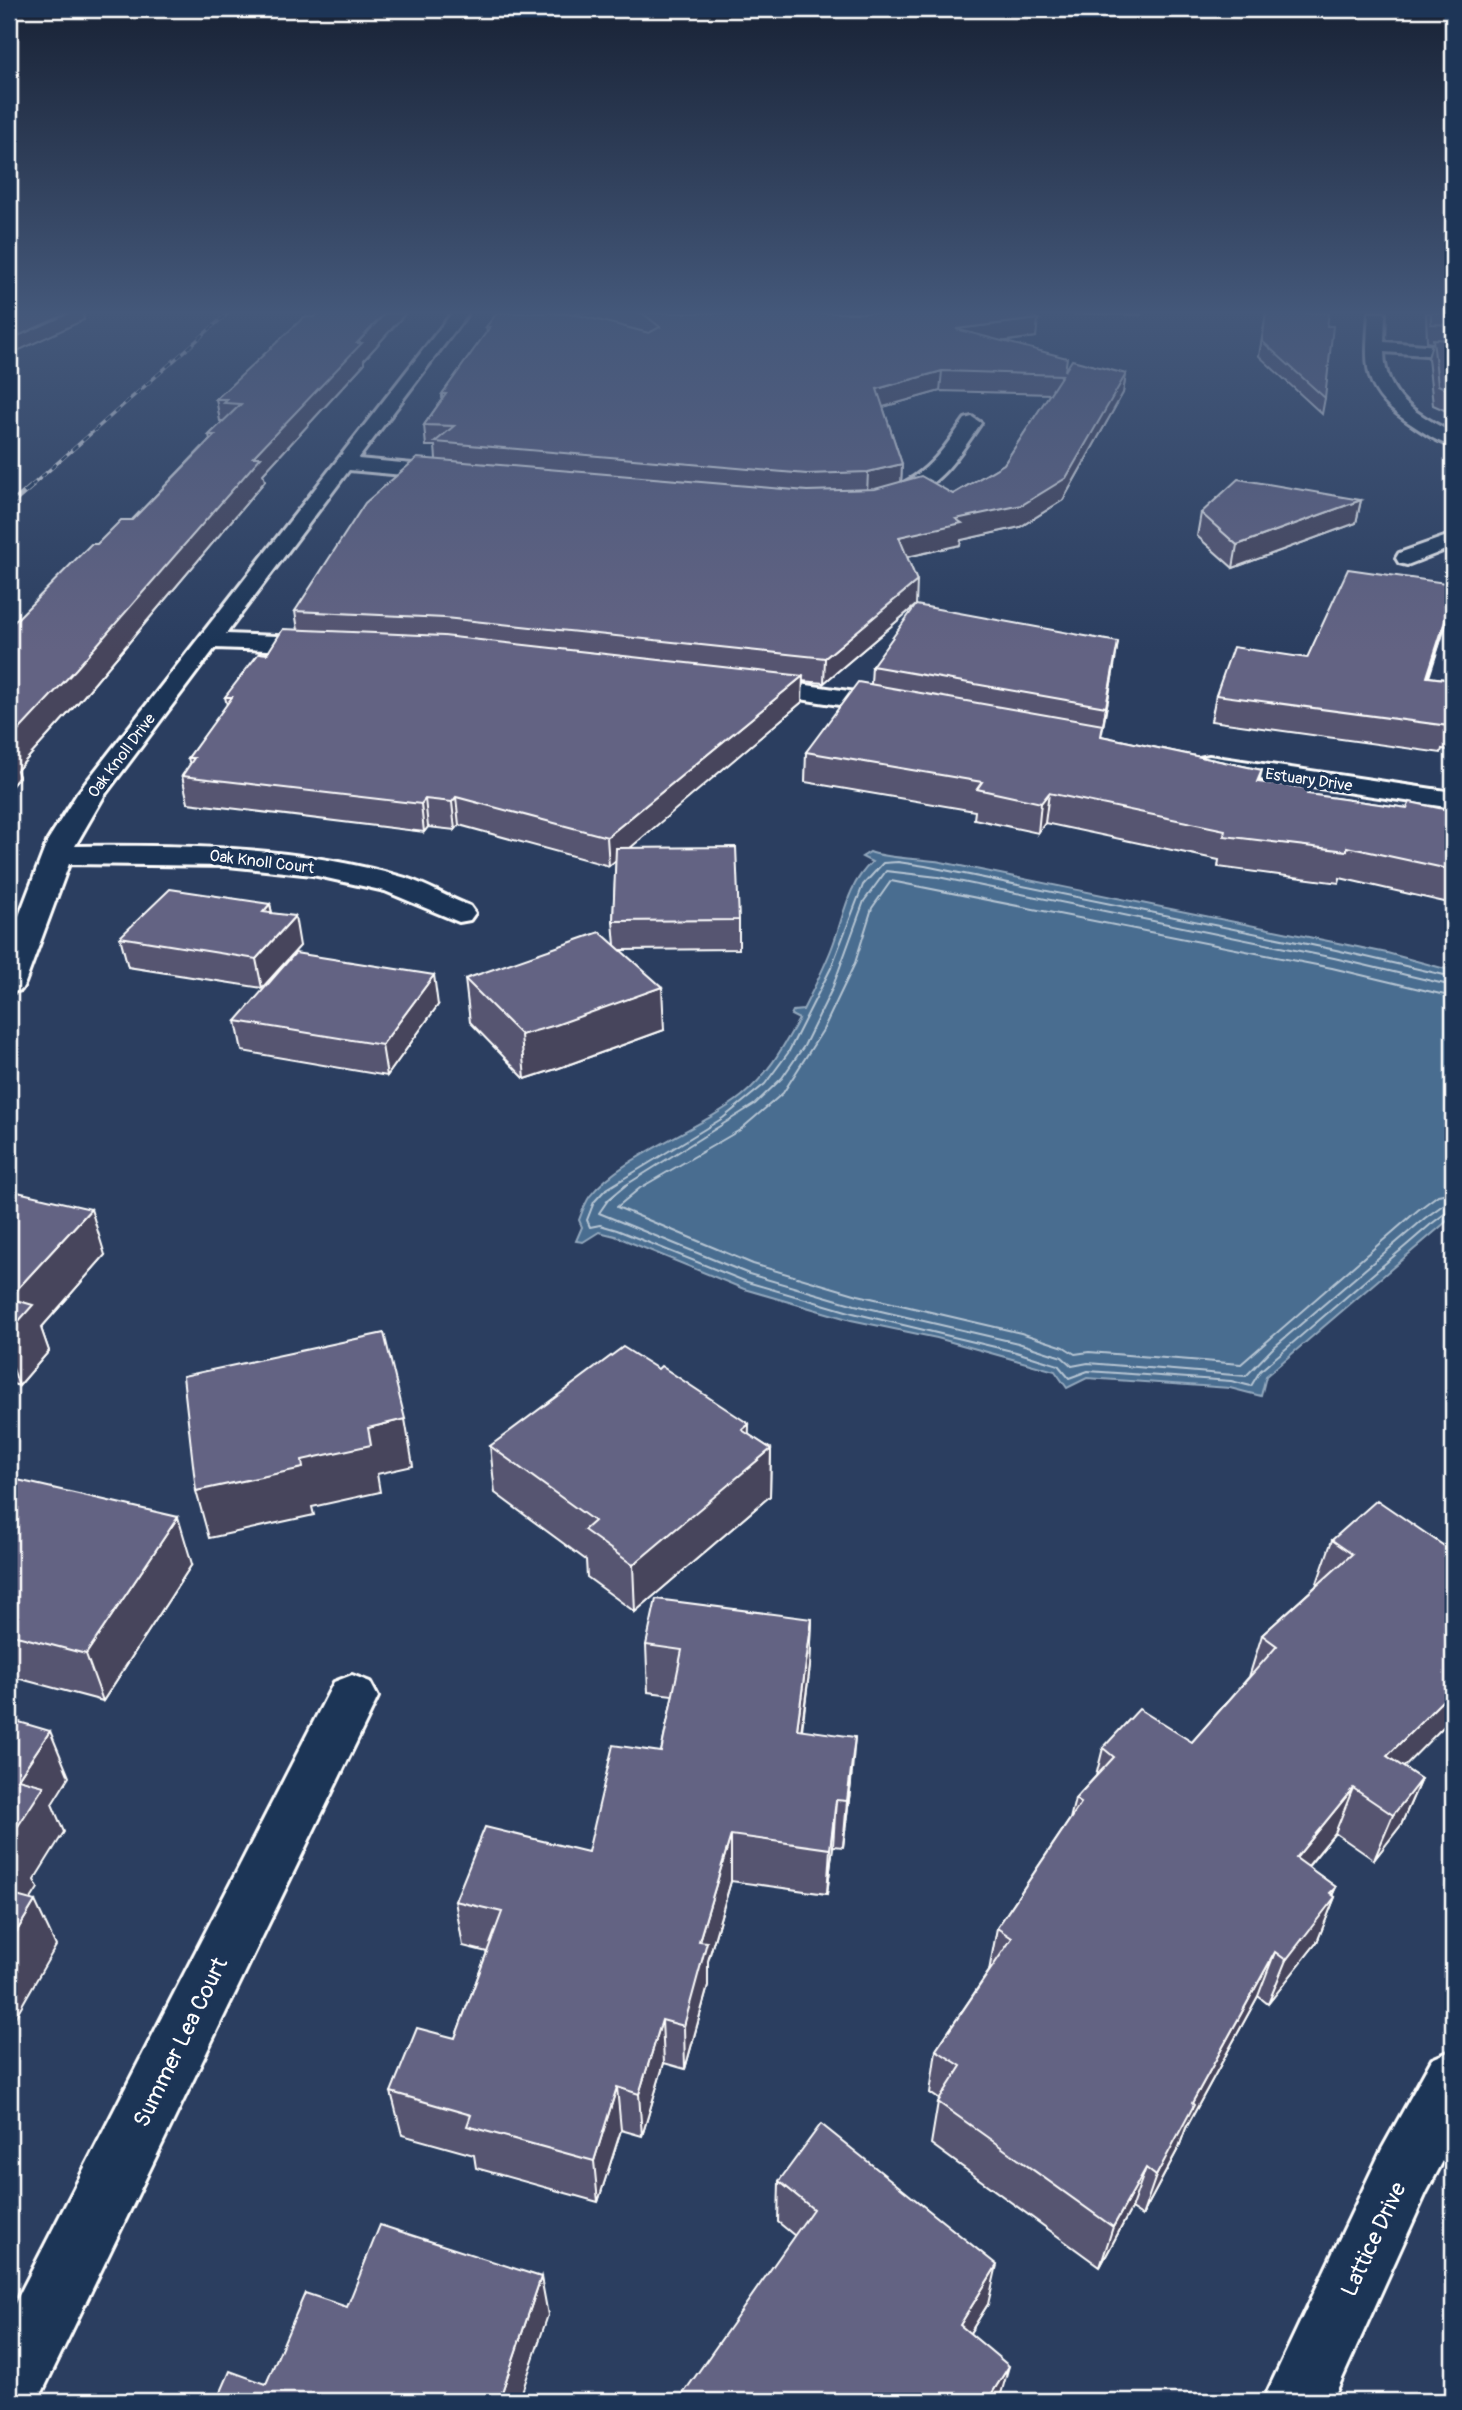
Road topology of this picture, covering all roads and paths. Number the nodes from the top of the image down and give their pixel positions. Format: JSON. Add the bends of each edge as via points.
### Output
{"nodes":[{"id":1,"x":375,"y":425,"type":"edge"},
{"id":2,"x":970,"y":425,"type":"edge"},
{"id":3,"x":1427,"y":425,"type":"edge"},
{"id":4,"x":1453,"y":440,"type":"edge"},
{"id":5,"x":344,"y":464,"type":"junction"},
{"id":6,"x":480,"y":476,"type":"edge"},
{"id":7,"x":859,"y":503,"type":"edge"},
{"id":8,"x":1453,"y":540,"type":"edge"},
{"id":9,"x":1407,"y":558,"type":"dead end"},
{"id":10,"x":208,"y":641,"type":"junction"},
{"id":11,"x":345,"y":645,"type":"edge"},
{"id":12,"x":729,"y":682,"type":"edge"},
{"id":13,"x":921,"y":710,"type":"edge"},
{"id":14,"x":1181,"y":759,"type":"edge"},
{"id":15,"x":1453,"y":800,"type":"edge"},
{"id":16,"x":58,"y":855,"type":"junction"},
{"id":17,"x":459,"y":913,"type":"dead end"},
{"id":18,"x":9,"y":983,"type":"edge"},
{"id":19,"x":352,"y":1697,"type":"dead end"},
{"id":20,"x":1453,"y":2080,"type":"edge"},
{"id":21,"x":9,"y":2386,"type":"edge"},
{"id":22,"x":1297,"y":2401,"type":"edge"}],
"edges":[{"from":1,"to":5,"type":"street","name":"Oak Knoll Drive"},
{"from":2,"to":7,"type":"street","via":[[924,484],[897,496]]},
{"from":3,"to":4,"type":"street"},
{"from":5,"to":6,"type":"street"},
{"from":5,"to":10,"type":"street","name":"Oak Knoll Drive"},
{"from":8,"to":9,"type":"street"},
{"from":10,"to":11,"type":"street"},
{"from":10,"to":16,"type":"street","name":"Oak Knoll Drive","via":[[95,789]]},
{"from":12,"to":13,"type":"street"},
{"from":14,"to":15,"type":"street","name":"Estuary Drive"},
{"from":16,"to":17,"type":"street","name":"Oak Knoll Court","via":[[210,854],[331,870],[397,885]]},
{"from":16,"to":18,"type":"street","name":"Oak Knoll Drive"},
{"from":19,"to":21,"type":"street","name":"Summer Lea Court"},
{"from":20,"to":22,"type":"street","name":"Lattice Drive","via":[[1404,2171]]}]}
